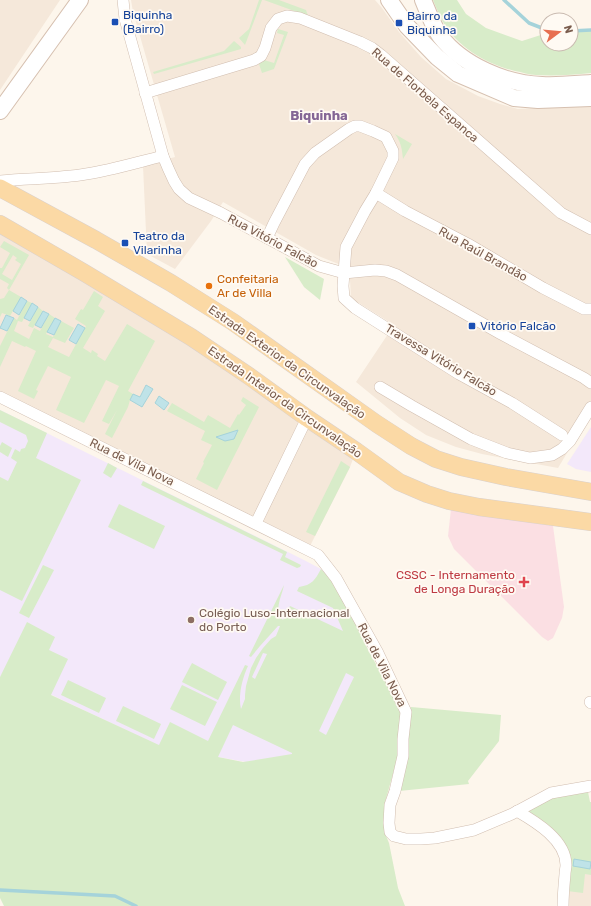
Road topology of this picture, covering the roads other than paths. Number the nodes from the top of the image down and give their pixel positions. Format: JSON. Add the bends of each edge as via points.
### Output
{"nodes":[{"id":1,"x":80,"y":0,"type":"edge"},
{"id":2,"x":123,"y":0,"type":"edge"},
{"id":3,"x":389,"y":0,"type":"edge"},
{"id":4,"x":423,"y":0,"type":"edge"},
{"id":5,"x":591,"y":83,"type":"edge"},
{"id":6,"x":146,"y":93,"type":"junction"},
{"id":7,"x":591,"y":98,"type":"edge"},
{"id":8,"x":0,"y":111,"type":"edge"},
{"id":9,"x":163,"y":156,"type":"junction"},
{"id":10,"x":0,"y":181,"type":"edge"},
{"id":11,"x":0,"y":188,"type":"edge"},
{"id":12,"x":376,"y":193,"type":"junction"},
{"id":13,"x":0,"y":224,"type":"edge"},
{"id":14,"x":591,"y":229,"type":"edge"},
{"id":15,"x":267,"y":238,"type":"junction"},
{"id":16,"x":344,"y":273,"type":"junction"},
{"id":17,"x":591,"y":309,"type":"edge"},
{"id":18,"x":591,"y":383,"type":"edge"},
{"id":19,"x":380,"y":387,"type":"dead end"},
{"id":20,"x":0,"y":397,"type":"edge"},
{"id":21,"x":591,"y":407,"type":"edge"},
{"id":22,"x":307,"y":418,"type":"junction"},
{"id":23,"x":562,"y":435,"type":"dead end"},
{"id":24,"x":591,"y":492,"type":"edge"},
{"id":25,"x":591,"y":522,"type":"edge"},
{"id":26,"x":256,"y":523,"type":"junction"},
{"id":27,"x":591,"y":786,"type":"edge"},
{"id":28,"x":517,"y":811,"type":"junction"},
{"id":29,"x":563,"y":906,"type":"edge"}],
"edges":[{"from":1,"to":8,"type":"street"},
{"from":2,"to":6,"type":"street","name":"Rua Vitório Falcão"},
{"from":3,"to":7,"type":"street","via":[[407,26],[437,57],[458,74],[514,98]]},
{"from":4,"to":5,"type":"street","via":[[446,43],[471,63],[490,73],[531,84]]},
{"from":6,"to":9,"type":"street","name":"Rua Vitório Falcão"},
{"from":6,"to":14,"type":"street","name":"Rua de Florbela Espanca","via":[[254,60],[261,56],[271,28],[278,19],[287,16],[300,18],[372,48],[561,213]]},
{"from":9,"to":10,"type":"street","via":[[67,177]]},
{"from":9,"to":15,"type":"street","name":"Rua Vitório Falcão","via":[[174,181],[189,198]]},
{"from":11,"to":24,"type":"main road","name":"Estrada Exterior da Circunvalação","via":[[171,283],[233,322],[377,424],[436,459],[506,477]]},
{"from":12,"to":15,"type":"street","name":"Travessa Vitório Falcão","via":[[393,158],[393,151],[386,137],[355,126],[315,153],[305,164]]},
{"from":12,"to":16,"type":"street","name":"Travessa Vitório Falcão","via":[[346,247]]},
{"from":12,"to":17,"type":"street","name":"Rua Raúl Brandão","via":[[543,288],[584,309]]},
{"from":13,"to":22,"type":"main road","name":"Estrada Interior da Circunvalação","via":[[191,337]]},
{"from":15,"to":16,"type":"street","name":"Rua Vitório Falcão","via":[[319,266]]},
{"from":16,"to":18,"type":"street","name":"Rua Vitório Falcão","via":[[375,270],[397,275]]},
{"from":16,"to":23,"type":"street","name":"Travessa Vitório Falcão","via":[[344,298],[355,308]]},
{"from":19,"to":21,"type":"street","via":[[471,439],[507,453],[530,458],[552,455],[562,449],[570,441]]},
{"from":20,"to":26,"type":"street","name":"Rua de Vila Nova"},
{"from":22,"to":25,"type":"main road","name":"Estrada Interior da Circunvalação","via":[[399,482],[427,494],[479,507]]},
{"from":22,"to":26,"type":"street"},
{"from":26,"to":28,"type":"street","name":"Rua de Vila Nova","via":[[318,555],[323,561],[336,578],[378,653],[406,712],[403,756],[390,805],[390,832],[394,836],[406,839],[435,838],[474,830]]},
{"from":27,"to":28,"type":"street","name":"Rua de Vila Nova","via":[[551,793]]},
{"from":28,"to":29,"type":"street","via":[[549,833],[565,857]]}]}
